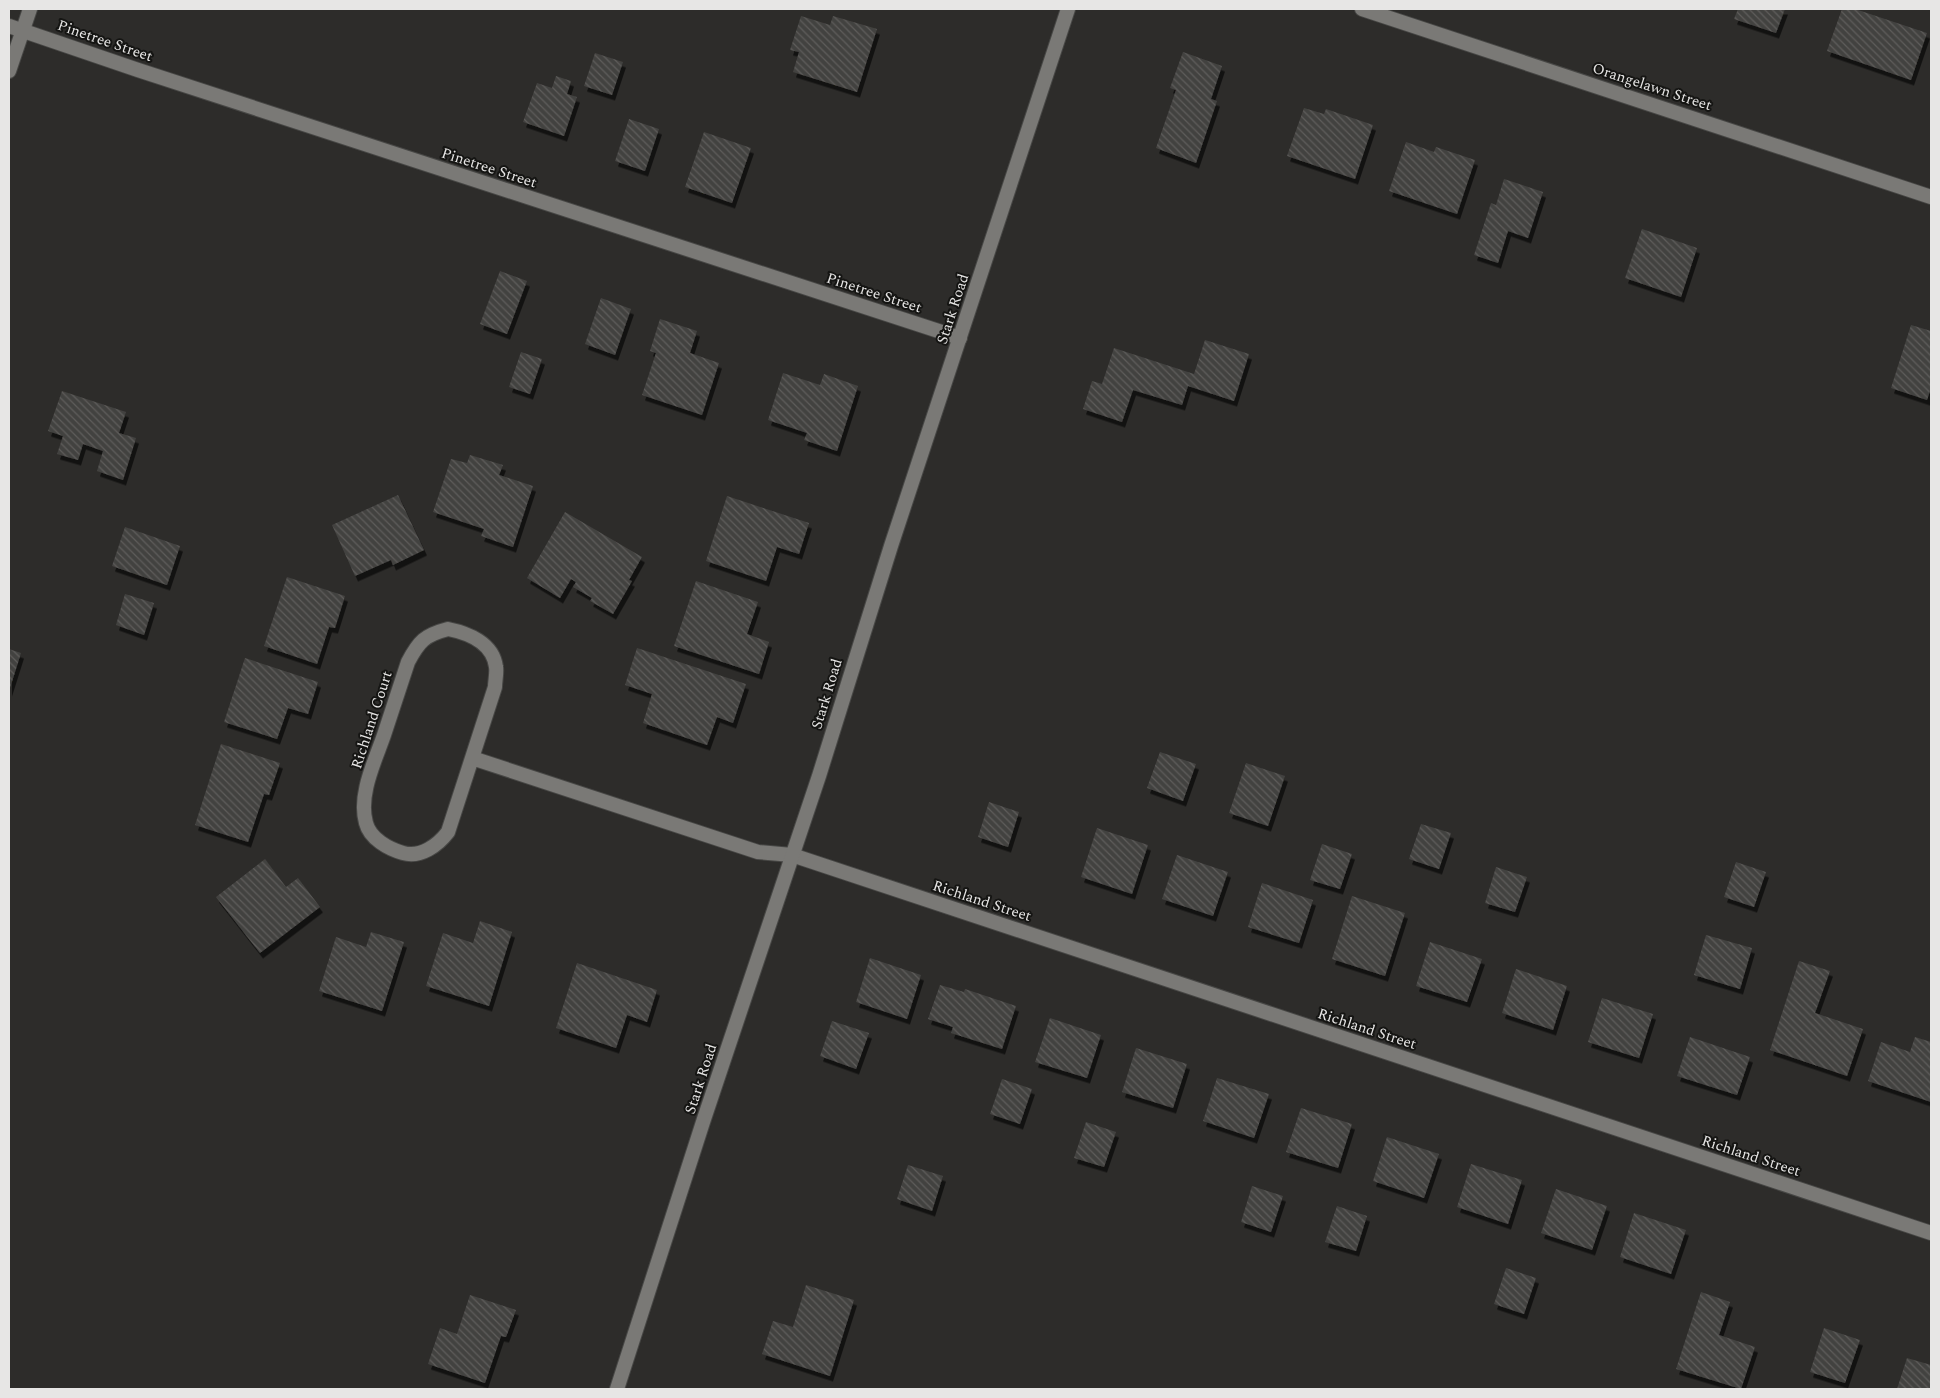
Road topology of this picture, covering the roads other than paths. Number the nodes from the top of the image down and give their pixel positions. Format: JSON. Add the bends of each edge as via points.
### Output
{"nodes":[{"id":1,"x":30,"y":9,"type":"edge"},
{"id":2,"x":1068,"y":9,"type":"edge"},
{"id":3,"x":1362,"y":9,"type":"edge"},
{"id":4,"x":9,"y":26,"type":"edge"},
{"id":5,"x":23,"y":30,"type":"junction"},
{"id":6,"x":9,"y":71,"type":"edge"},
{"id":7,"x":1931,"y":197,"type":"edge"},
{"id":8,"x":960,"y":338,"type":"junction"},
{"id":9,"x":472,"y":758,"type":"junction"},
{"id":10,"x":792,"y":855,"type":"junction"},
{"id":11,"x":1931,"y":1233,"type":"edge"},
{"id":12,"x":617,"y":1389,"type":"edge"}],
"edges":[{"from":1,"to":5,"type":"street"},
{"from":2,"to":8,"type":"street","name":"Stark Road"},
{"from":3,"to":7,"type":"street","name":"Orangelawn Street"},
{"from":4,"to":5,"type":"street","name":"Pinetree Street"},
{"from":5,"to":6,"type":"street"},
{"from":5,"to":8,"type":"street","name":"Pinetree Street","via":[[148,74]]},
{"from":8,"to":10,"type":"street","name":"Stark Road"},
{"from":9,"to":9,"type":"street","name":"Richland Court","via":[[494,687],[496,666],[490,651],[480,640],[465,632],[448,629],[430,634],[416,645],[408,662],[369,781],[364,806],[370,832],[384,845],[408,854],[424,852],[439,844],[448,832]]},
{"from":9,"to":10,"type":"street","via":[[758,852]]},
{"from":10,"to":11,"type":"street","name":"Richland Street"},
{"from":10,"to":12,"type":"street","name":"Stark Road"}]}
